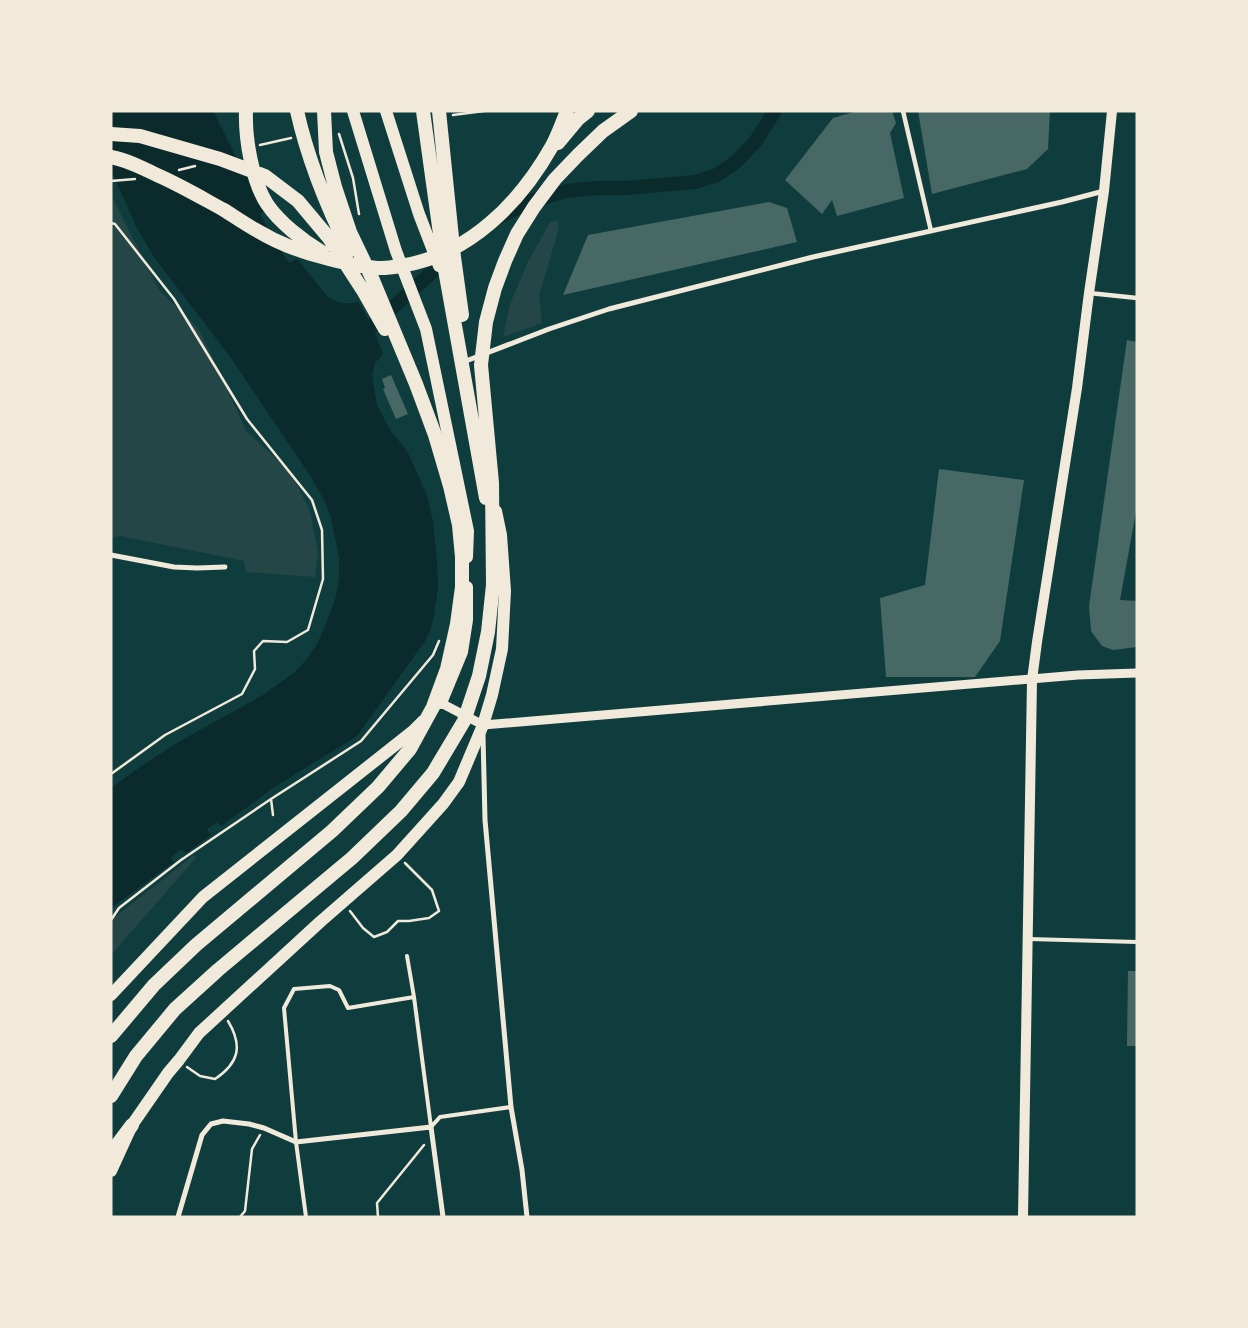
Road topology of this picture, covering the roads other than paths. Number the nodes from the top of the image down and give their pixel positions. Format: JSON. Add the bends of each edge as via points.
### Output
{"nodes":[{"id":1,"x":246,"y":111,"type":"edge"},
{"id":2,"x":297,"y":111,"type":"edge"},
{"id":3,"x":324,"y":111,"type":"edge"},
{"id":4,"x":353,"y":111,"type":"edge"},
{"id":5,"x":386,"y":111,"type":"edge"},
{"id":6,"x":423,"y":111,"type":"edge"},
{"id":7,"x":439,"y":111,"type":"edge"},
{"id":8,"x":567,"y":111,"type":"edge"},
{"id":9,"x":588,"y":111,"type":"edge"},
{"id":10,"x":631,"y":111,"type":"edge"},
{"id":11,"x":903,"y":111,"type":"edge"},
{"id":12,"x":1112,"y":111,"type":"edge"},
{"id":13,"x":111,"y":134,"type":"edge"},
{"id":14,"x":111,"y":157,"type":"edge"},
{"id":15,"x":532,"y":177,"type":"junction"},
{"id":16,"x":1104,"y":191,"type":"junction"},
{"id":17,"x":931,"y":231,"type":"junction"},
{"id":18,"x":337,"y":261,"type":"junction"},
{"id":19,"x":1089,"y":294,"type":"junction"},
{"id":20,"x":1137,"y":298,"type":"edge"},
{"id":21,"x":466,"y":361,"type":"junction"},
{"id":22,"x":416,"y":384,"type":"junction"},
{"id":23,"x":493,"y":536,"type":"junction"},
{"id":24,"x":111,"y":555,"type":"edge"},
{"id":25,"x":225,"y":567,"type":"dead end"},
{"id":26,"x":1137,"y":672,"type":"edge"},
{"id":27,"x":1032,"y":680,"type":"junction"},
{"id":28,"x":441,"y":703,"type":"junction"},
{"id":29,"x":483,"y":724,"type":"junction"},
{"id":30,"x":1027,"y":939,"type":"junction"},
{"id":31,"x":1137,"y":942,"type":"edge"},
{"id":32,"x":407,"y":956,"type":"dead end"},
{"id":33,"x":111,"y":995,"type":"edge"},
{"id":34,"x":414,"y":997,"type":"junction"},
{"id":35,"x":111,"y":1036,"type":"edge"},
{"id":36,"x":111,"y":1096,"type":"edge"},
{"id":37,"x":511,"y":1107,"type":"junction"},
{"id":38,"x":132,"y":1125,"type":"junction"},
{"id":39,"x":431,"y":1126,"type":"junction"},
{"id":40,"x":296,"y":1142,"type":"junction"},
{"id":41,"x":111,"y":1153,"type":"edge"},
{"id":42,"x":111,"y":1171,"type":"edge"},
{"id":43,"x":178,"y":1217,"type":"edge"},
{"id":44,"x":306,"y":1217,"type":"edge"},
{"id":45,"x":443,"y":1217,"type":"edge"},
{"id":46,"x":527,"y":1217,"type":"edge"},
{"id":47,"x":1023,"y":1217,"type":"edge"}],
"edges":[{"from":1,"to":18,"type":"highway","via":[[248,146],[255,176],[267,204],[308,244]]},
{"from":2,"to":22,"type":"highway","via":[[312,166],[338,229]]},
{"from":3,"to":22,"type":"highway","via":[[326,152],[350,232]]},
{"from":4,"to":28,"type":"main road","via":[[396,251],[426,329],[468,531],[462,652]]},
{"from":5,"to":21,"type":"main road","via":[[419,214],[454,305]]},
{"from":6,"to":23,"type":"highway","via":[[445,270]]},
{"from":7,"to":23,"type":"highway","via":[[454,257]]},
{"from":8,"to":15,"type":"highway","via":[[552,145]]},
{"from":9,"to":15,"type":"highway"},
{"from":10,"to":23,"type":"highway","via":[[603,131],[555,179],[517,234],[495,288],[486,322],[481,366],[492,483]]},
{"from":11,"to":17,"type":"street"},
{"from":12,"to":16,"type":"main road"},
{"from":13,"to":22,"type":"highway","via":[[140,136],[220,159],[265,176],[298,201],[329,238],[364,292]]},
{"from":14,"to":18,"type":"highway","via":[[174,183],[286,246]]},
{"from":15,"to":18,"type":"highway","via":[[506,209],[486,227],[437,257],[382,268]]},
{"from":16,"to":17,"type":"street"},
{"from":16,"to":19,"type":"main road"},
{"from":17,"to":21,"type":"street","via":[[813,257],[609,309]]},
{"from":19,"to":20,"type":"street"},
{"from":19,"to":27,"type":"main road"},
{"from":21,"to":29,"type":"main road","via":[[501,535],[505,591],[502,649]]},
{"from":22,"to":35,"type":"highway","via":[[450,486],[462,557],[457,624],[447,669],[433,707],[410,749],[378,787],[332,831],[196,945],[154,985]]},
{"from":23,"to":36,"type":"highway","via":[[493,585],[479,676],[464,721],[433,773],[352,858],[175,1009],[136,1056]]},
{"from":24,"to":25,"type":"street","via":[[174,567]]},
{"from":26,"to":27,"type":"street"},
{"from":27,"to":29,"type":"street"},
{"from":27,"to":30,"type":"main road"},
{"from":28,"to":29,"type":"street"},
{"from":28,"to":33,"type":"main road","via":[[413,731],[203,897]]},
{"from":29,"to":37,"type":"street","via":[[485,820]]},
{"from":29,"to":38,"type":"main road","via":[[459,782],[443,804],[396,855],[199,1033]]},
{"from":30,"to":31,"type":"lane"},
{"from":30,"to":47,"type":"main road"},
{"from":32,"to":34,"type":"lane"},
{"from":34,"to":39,"type":"lane"},
{"from":34,"to":40,"type":"lane","via":[[348,1008],[339,990],[330,986],[294,989],[284,1008]]},
{"from":37,"to":39,"type":"lane","via":[[440,1117]]},
{"from":37,"to":46,"type":"street"},
{"from":38,"to":41,"type":"highway"},
{"from":38,"to":42,"type":"main road"},
{"from":39,"to":40,"type":"street"},
{"from":39,"to":45,"type":"street"},
{"from":40,"to":43,"type":"street","via":[[249,1124],[211,1124],[202,1135]]},
{"from":40,"to":44,"type":"lane"}]}
